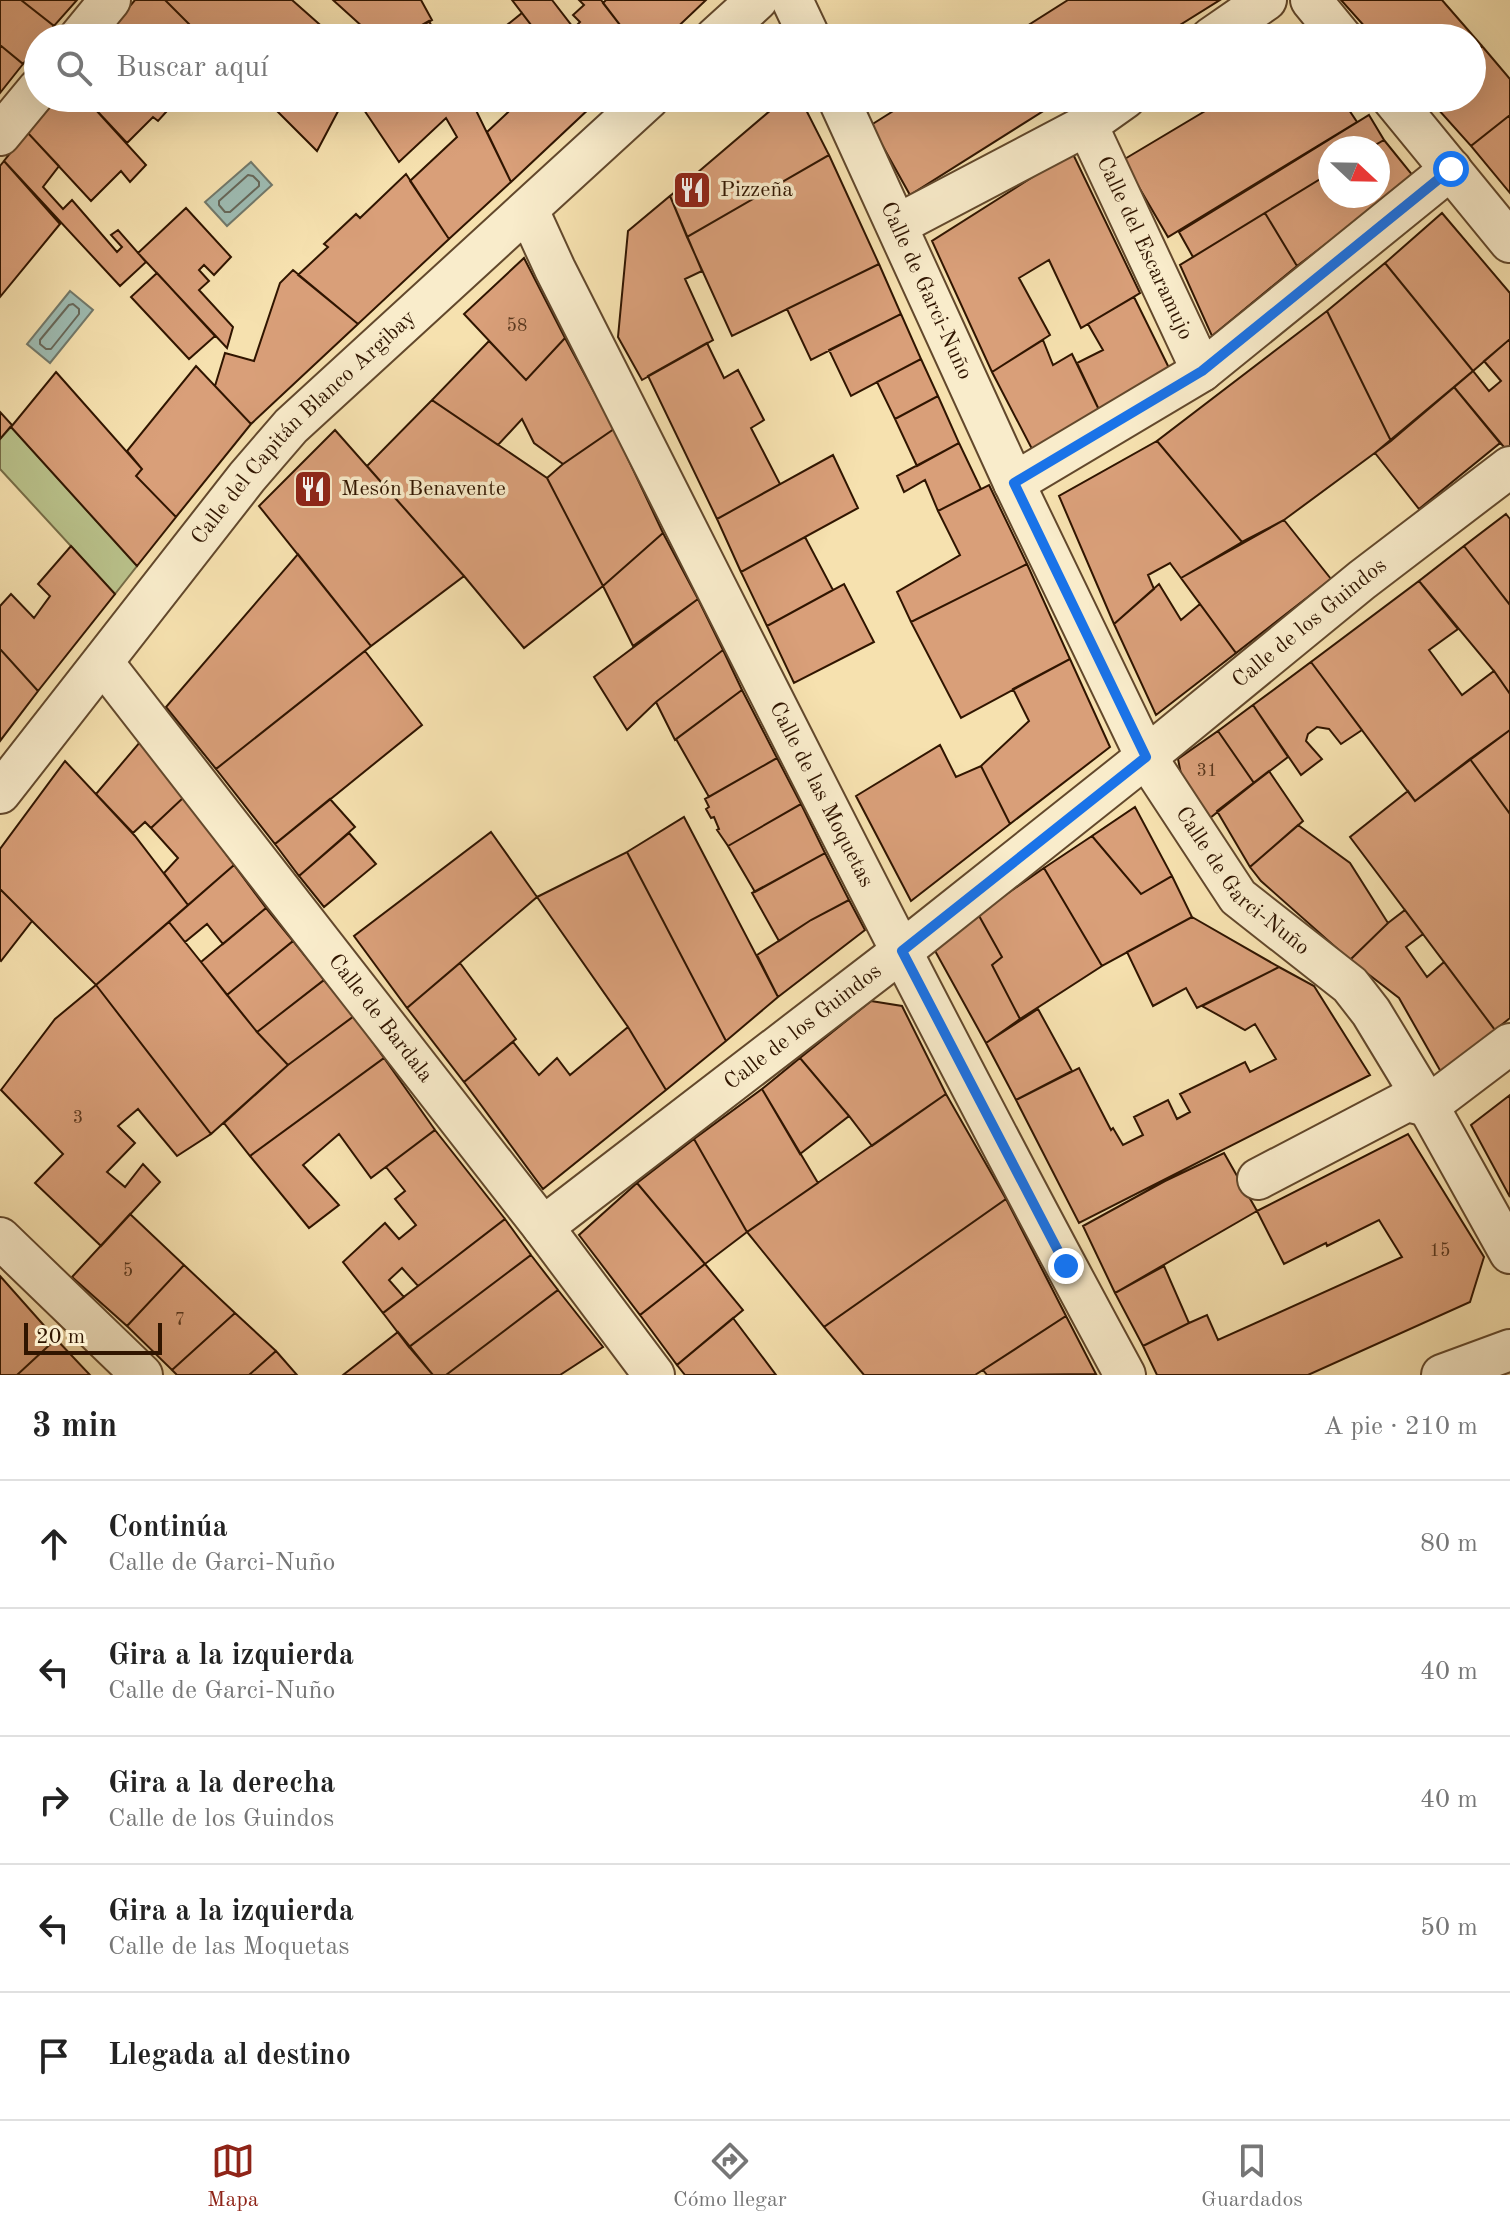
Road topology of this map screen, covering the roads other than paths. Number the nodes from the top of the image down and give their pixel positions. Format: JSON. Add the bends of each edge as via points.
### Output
{"nodes":[{"id":1,"x":110,"y":0,"type":"edge"},
{"id":2,"x":757,"y":0,"type":"edge"},
{"id":3,"x":792,"y":0,"type":"edge"},
{"id":4,"x":1266,"y":0,"type":"edge"},
{"id":5,"x":1311,"y":0,"type":"edge"},
{"id":6,"x":90,"y":24,"type":"edge"},
{"id":7,"x":730,"y":24,"type":"edge"},
{"id":8,"x":803,"y":24,"type":"edge"},
{"id":9,"x":1231,"y":24,"type":"edge"},
{"id":10,"x":1331,"y":24,"type":"edge"},
{"id":11,"x":24,"y":106,"type":"edge"},
{"id":12,"x":634,"y":112,"type":"edge"},
{"id":13,"x":845,"y":112,"type":"edge"},
{"id":14,"x":1105,"y":112,"type":"edge"},
{"id":15,"x":1404,"y":112,"type":"edge"},
{"id":16,"x":1087,"y":125,"type":"junction"},
{"id":17,"x":0,"y":135,"type":"edge"},
{"id":18,"x":1451,"y":169,"type":"junction"},
{"id":19,"x":528,"y":210,"type":"junction"},
{"id":20,"x":897,"y":225,"type":"junction"},
{"id":21,"x":1510,"y":242,"type":"edge"},
{"id":22,"x":1202,"y":371,"type":"junction"},
{"id":23,"x":1510,"y":467,"type":"edge"},
{"id":24,"x":1014,"y":483,"type":"junction"},
{"id":25,"x":102,"y":665,"type":"junction"},
{"id":26,"x":1146,"y":757,"type":"junction"},
{"id":27,"x":0,"y":793,"type":"edge"},
{"id":28,"x":902,"y":951,"type":"junction"},
{"id":29,"x":1510,"y":1044,"type":"edge"},
{"id":30,"x":1428,"y":1106,"type":"junction"},
{"id":31,"x":1258,"y":1179,"type":"dead end"},
{"id":32,"x":543,"y":1227,"type":"junction"},
{"id":33,"x":0,"y":1238,"type":"edge"},
{"id":34,"x":1510,"y":1253,"type":"edge"},
{"id":35,"x":1510,"y":1350,"type":"edge"},
{"id":36,"x":142,"y":1375,"type":"edge"},
{"id":37,"x":654,"y":1375,"type":"edge"},
{"id":38,"x":1125,"y":1375,"type":"edge"},
{"id":39,"x":1444,"y":1375,"type":"edge"}],
"edges":[{"from":1,"to":6,"type":"street"},
{"from":2,"to":7,"type":"street"},
{"from":3,"to":8,"type":"street"},
{"from":4,"to":9,"type":"street"},
{"from":5,"to":10,"type":"street"},
{"from":11,"to":17,"type":"street"},
{"from":12,"to":19,"type":"street","name":"Calle del Capitán Blanco Argibay"},
{"from":13,"to":20,"type":"street","name":"Calle de Garci-Nuño"},
{"from":14,"to":16,"type":"street"},
{"from":15,"to":18,"type":"street"},
{"from":16,"to":20,"type":"street"},
{"from":16,"to":22,"type":"street","name":"Calle del Escaramujo"},
{"from":18,"to":21,"type":"street"},
{"from":18,"to":22,"type":"street"},
{"from":19,"to":25,"type":"street","name":"Calle del Capitán Blanco Argibay","via":[[291,426]]},
{"from":19,"to":28,"type":"street","name":"Calle de las Moquetas"},
{"from":20,"to":24,"type":"street","name":"Calle de Garci-Nuño"},
{"from":22,"to":24,"type":"street"},
{"from":23,"to":26,"type":"street","name":"Calle de los Guindos"},
{"from":24,"to":26,"type":"street","name":"Calle de Garci-Nuño"},
{"from":25,"to":27,"type":"street","name":"Calle del Capitán Blanco Argibay"},
{"from":25,"to":32,"type":"street","name":"Calle de Bardala"},
{"from":26,"to":28,"type":"street","name":"Calle de los Guindos"},
{"from":26,"to":30,"type":"street","name":"Calle de Garci-Nuño","via":[[1238,897],[1350,985]]},
{"from":28,"to":32,"type":"street","name":"Calle de los Guindos"},
{"from":28,"to":38,"type":"street","name":"Calle de las Moquetas"},
{"from":29,"to":30,"type":"street"},
{"from":30,"to":31,"type":"street","via":[[1407,1101]]},
{"from":30,"to":34,"type":"street","name":"Calle de Garci-Nuño"},
{"from":32,"to":37,"type":"street","name":"Calle de Bardala"},
{"from":33,"to":36,"type":"street"},
{"from":35,"to":39,"type":"street"}]}
